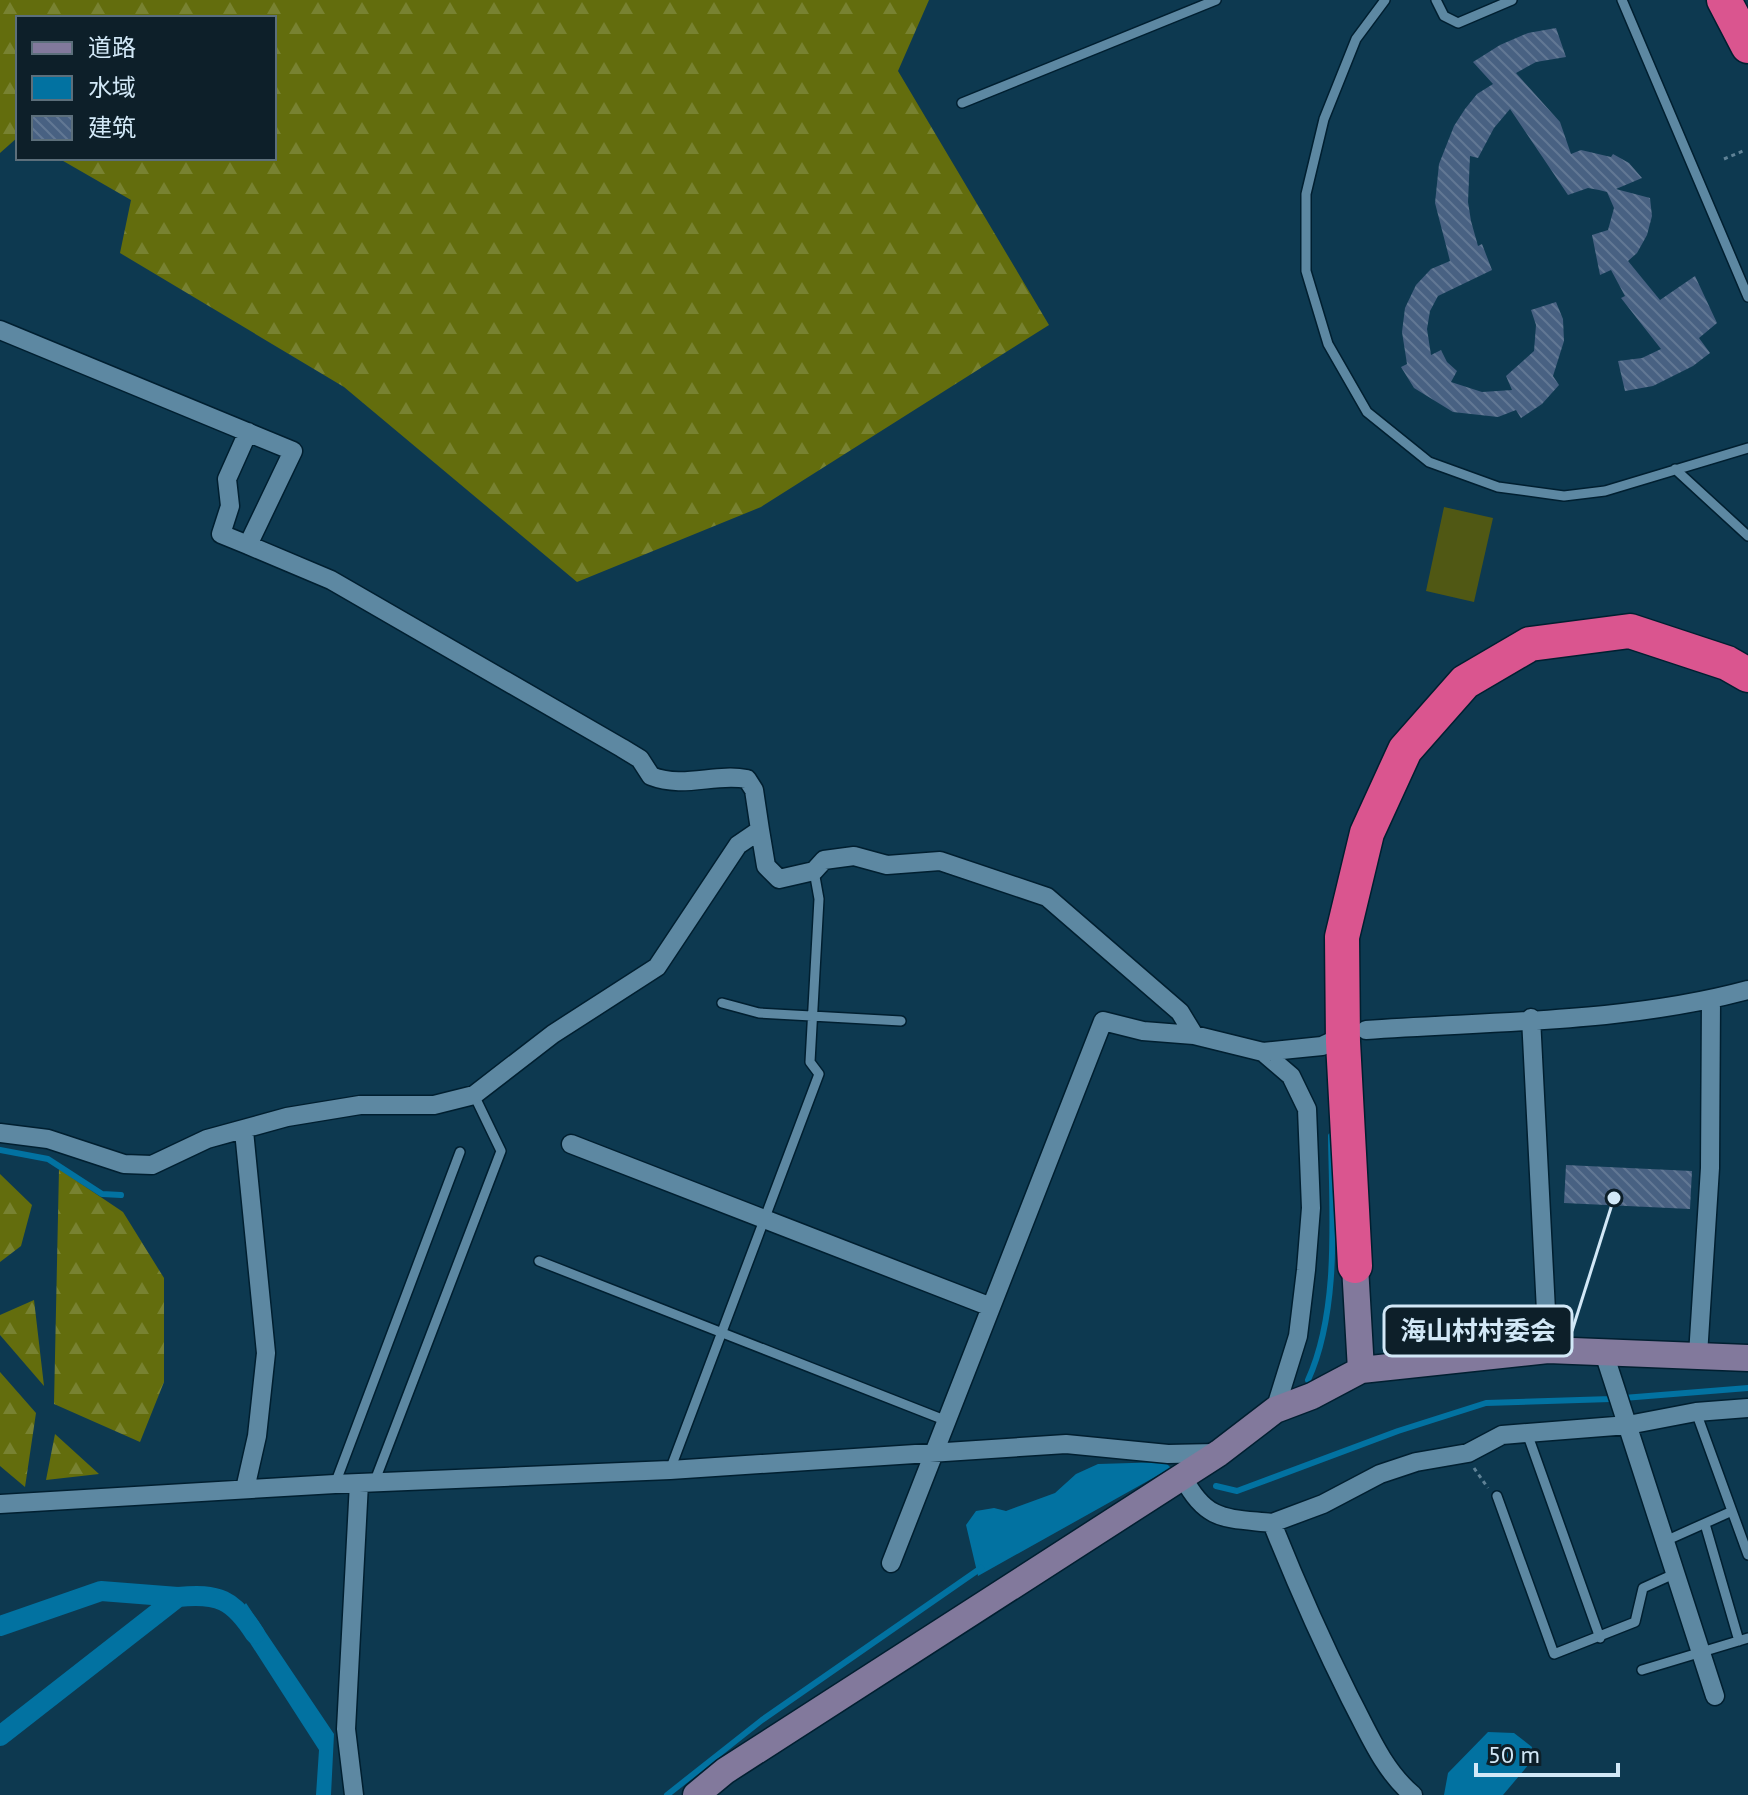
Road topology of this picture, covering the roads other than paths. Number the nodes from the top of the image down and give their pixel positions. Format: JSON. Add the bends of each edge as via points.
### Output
{"nodes":[{"id":1,"x":1216,"y":0,"type":"edge"},
{"id":2,"x":1385,"y":0,"type":"edge"},
{"id":3,"x":1436,"y":0,"type":"edge"},
{"id":4,"x":1512,"y":0,"type":"edge"},
{"id":5,"x":1622,"y":0,"type":"edge"},
{"id":6,"x":1724,"y":0,"type":"edge"},
{"id":7,"x":1748,"y":46,"type":"edge"},
{"id":8,"x":962,"y":103,"type":"dead end"},
{"id":9,"x":1748,"y":297,"type":"edge"},
{"id":10,"x":0,"y":330,"type":"edge"},
{"id":11,"x":248,"y":432,"type":"junction"},
{"id":12,"x":1748,"y":448,"type":"edge"},
{"id":13,"x":1675,"y":469,"type":"junction"},
{"id":14,"x":1748,"y":536,"type":"edge"},
{"id":15,"x":248,"y":545,"type":"junction"},
{"id":16,"x":1748,"y":675,"type":"edge"},
{"id":17,"x":760,"y":830,"type":"junction"},
{"id":18,"x":814,"y":871,"type":"junction"},
{"id":19,"x":1748,"y":990,"type":"edge"},
{"id":20,"x":1711,"y":1000,"type":"junction"},
{"id":21,"x":722,"y":1003,"type":"dead end"},
{"id":22,"x":811,"y":1016,"type":"junction"},
{"id":23,"x":1531,"y":1018,"type":"junction"},
{"id":24,"x":901,"y":1021,"type":"dead end"},
{"id":25,"x":1366,"y":1030,"type":"dead end"},
{"id":26,"x":1194,"y":1035,"type":"junction"},
{"id":27,"x":1329,"y":1043,"type":"dead end"},
{"id":28,"x":1263,"y":1052,"type":"junction"},
{"id":29,"x":474,"y":1095,"type":"junction"},
{"id":30,"x":244,"y":1131,"type":"junction"},
{"id":31,"x":0,"y":1133,"type":"edge"},
{"id":32,"x":571,"y":1144,"type":"dead end"},
{"id":33,"x":460,"y":1152,"type":"dead end"},
{"id":34,"x":764,"y":1219,"type":"junction"},
{"id":35,"x":539,"y":1261,"type":"dead end"},
{"id":36,"x":1355,"y":1266,"type":"joint"},
{"id":37,"x":991,"y":1307,"type":"junction"},
{"id":38,"x":721,"y":1333,"type":"junction"},
{"id":39,"x":1548,"y":1350,"type":"junction"},
{"id":40,"x":1603,"y":1350,"type":"junction"},
{"id":41,"x":1698,"y":1355,"type":"junction"},
{"id":42,"x":1748,"y":1358,"type":"edge"},
{"id":43,"x":1361,"y":1370,"type":"junction"},
{"id":44,"x":1748,"y":1408,"type":"edge"},
{"id":45,"x":1275,"y":1410,"type":"junction"},
{"id":46,"x":1696,"y":1412,"type":"junction"},
{"id":47,"x":1626,"y":1416,"type":"junction"},
{"id":48,"x":947,"y":1421,"type":"junction"},
{"id":49,"x":1526,"y":1431,"type":"junction"},
{"id":50,"x":935,"y":1451,"type":"junction"},
{"id":51,"x":1219,"y":1453,"type":"junction"},
{"id":52,"x":670,"y":1470,"type":"junction"},
{"id":53,"x":1183,"y":1477,"type":"junction"},
{"id":54,"x":366,"y":1483,"type":"junction"},
{"id":55,"x":335,"y":1484,"type":"junction"},
{"id":56,"x":245,"y":1489,"type":"junction"},
{"id":57,"x":1497,"y":1496,"type":"road end"},
{"id":58,"x":0,"y":1504,"type":"edge"},
{"id":59,"x":1730,"y":1512,"type":"junction"},
{"id":60,"x":1272,"y":1523,"type":"junction"},
{"id":61,"x":1705,"y":1524,"type":"junction"},
{"id":62,"x":1663,"y":1542,"type":"junction"},
{"id":63,"x":1748,"y":1555,"type":"edge"},
{"id":64,"x":891,"y":1563,"type":"dead end"},
{"id":65,"x":1674,"y":1574,"type":"junction"},
{"id":66,"x":1600,"y":1638,"type":"junction"},
{"id":67,"x":1744,"y":1640,"type":"edge"},
{"id":68,"x":1700,"y":1654,"type":"junction"},
{"id":69,"x":1642,"y":1670,"type":"dead end"},
{"id":70,"x":1715,"y":1696,"type":"dead end"},
{"id":71,"x":354,"y":1795,"type":"edge"},
{"id":72,"x":696,"y":1795,"type":"edge"},
{"id":73,"x":1413,"y":1795,"type":"edge"}],
"edges":[{"from":1,"to":8,"type":"lane"},
{"from":2,"to":13,"type":"lane","via":[[1356,39],[1324,119],[1306,194],[1306,271],[1328,344],[1367,412],[1429,462],[1498,487],[1564,496],[1605,491]]},
{"from":3,"to":4,"type":"lane","via":[[1444,16],[1458,23]]},
{"from":5,"to":9,"type":"lane"},
{"from":6,"to":7,"type":"highway"},
{"from":10,"to":11,"type":"street"},
{"from":11,"to":15,"type":"street","via":[[227,479],[230,506],[221,534]]},
{"from":11,"to":15,"type":"street","via":[[293,451]]},
{"from":12,"to":13,"type":"lane"},
{"from":13,"to":14,"type":"lane"},
{"from":15,"to":17,"type":"street","via":[[331,580],[640,759],[651,776],[684,784],[747,779],[754,790]]},
{"from":16,"to":36,"type":"highway","via":[[1630,631],[1530,644],[1465,682],[1405,750],[1367,833],[1342,937]]},
{"from":17,"to":18,"type":"street","via":[[766,866],[779,879]]},
{"from":17,"to":29,"type":"street","via":[[738,845],[657,967],[553,1034]]},
{"from":18,"to":22,"type":"lane","via":[[819,899]]},
{"from":18,"to":26,"type":"street","via":[[824,860],[854,856],[887,865],[940,861],[1047,897],[1180,1012]]},
{"from":19,"to":20,"type":"street"},
{"from":20,"to":23,"type":"street"},
{"from":20,"to":41,"type":"street","via":[[1710,1168]]},
{"from":21,"to":22,"type":"lane","via":[[759,1013]]},
{"from":22,"to":24,"type":"lane"},
{"from":22,"to":34,"type":"lane","via":[[810,1062],[819,1074]]},
{"from":23,"to":25,"type":"street"},
{"from":23,"to":39,"type":"street"},
{"from":26,"to":28,"type":"street"},
{"from":26,"to":37,"type":"street","via":[[1103,1021]]},
{"from":27,"to":28,"type":"street"},
{"from":28,"to":45,"type":"street","via":[[1291,1076],[1307,1109],[1311,1194],[1298,1336]]},
{"from":29,"to":30,"type":"street","via":[[434,1105],[360,1105],[287,1117]]},
{"from":29,"to":54,"type":"lane","via":[[501,1151]]},
{"from":30,"to":31,"type":"street","via":[[207,1139],[152,1165],[124,1164],[48,1139]]},
{"from":30,"to":56,"type":"street","via":[[266,1353]]},
{"from":32,"to":34,"type":"street"},
{"from":33,"to":55,"type":"lane"},
{"from":34,"to":37,"type":"street"},
{"from":34,"to":38,"type":"lane"},
{"from":35,"to":38,"type":"lane"},
{"from":36,"to":43,"type":"street"},
{"from":37,"to":48,"type":"street"},
{"from":38,"to":48,"type":"lane"},
{"from":38,"to":52,"type":"lane"},
{"from":39,"to":40,"type":"street"},
{"from":39,"to":43,"type":"street"},
{"from":40,"to":41,"type":"street"},
{"from":40,"to":47,"type":"street"},
{"from":41,"to":42,"type":"street"},
{"from":43,"to":45,"type":"street"},
{"from":44,"to":46,"type":"street"},
{"from":45,"to":51,"type":"street"},
{"from":46,"to":47,"type":"street"},
{"from":46,"to":59,"type":"lane"},
{"from":47,"to":49,"type":"street"},
{"from":47,"to":62,"type":"street"},
{"from":48,"to":50,"type":"street"},
{"from":49,"to":60,"type":"street","via":[[1502,1435],[1468,1453],[1380,1474]]},
{"from":49,"to":66,"type":"lane"},
{"from":50,"to":51,"type":"street","via":[[1066,1444]]},
{"from":50,"to":52,"type":"street"},
{"from":50,"to":64,"type":"street"},
{"from":51,"to":53,"type":"street"},
{"from":52,"to":54,"type":"street"},
{"from":53,"to":60,"type":"street","via":[[1196,1504],[1223,1518]]},
{"from":53,"to":72,"type":"street","via":[[725,1771]]},
{"from":54,"to":55,"type":"street"},
{"from":54,"to":71,"type":"street","via":[[346,1729]]},
{"from":55,"to":56,"type":"street"},
{"from":56,"to":58,"type":"street"},
{"from":57,"to":66,"type":"lane","via":[[1554,1654]]},
{"from":59,"to":61,"type":"lane"},
{"from":59,"to":63,"type":"lane"},
{"from":60,"to":73,"type":"street","via":[[1308,1614],[1374,1744],[1396,1781]]},
{"from":61,"to":62,"type":"lane"},
{"from":61,"to":67,"type":"lane"},
{"from":62,"to":65,"type":"street"},
{"from":65,"to":66,"type":"lane","via":[[1643,1588],[1635,1622]]},
{"from":65,"to":68,"type":"street"},
{"from":67,"to":68,"type":"lane"},
{"from":68,"to":69,"type":"lane"},
{"from":68,"to":70,"type":"street"}]}
